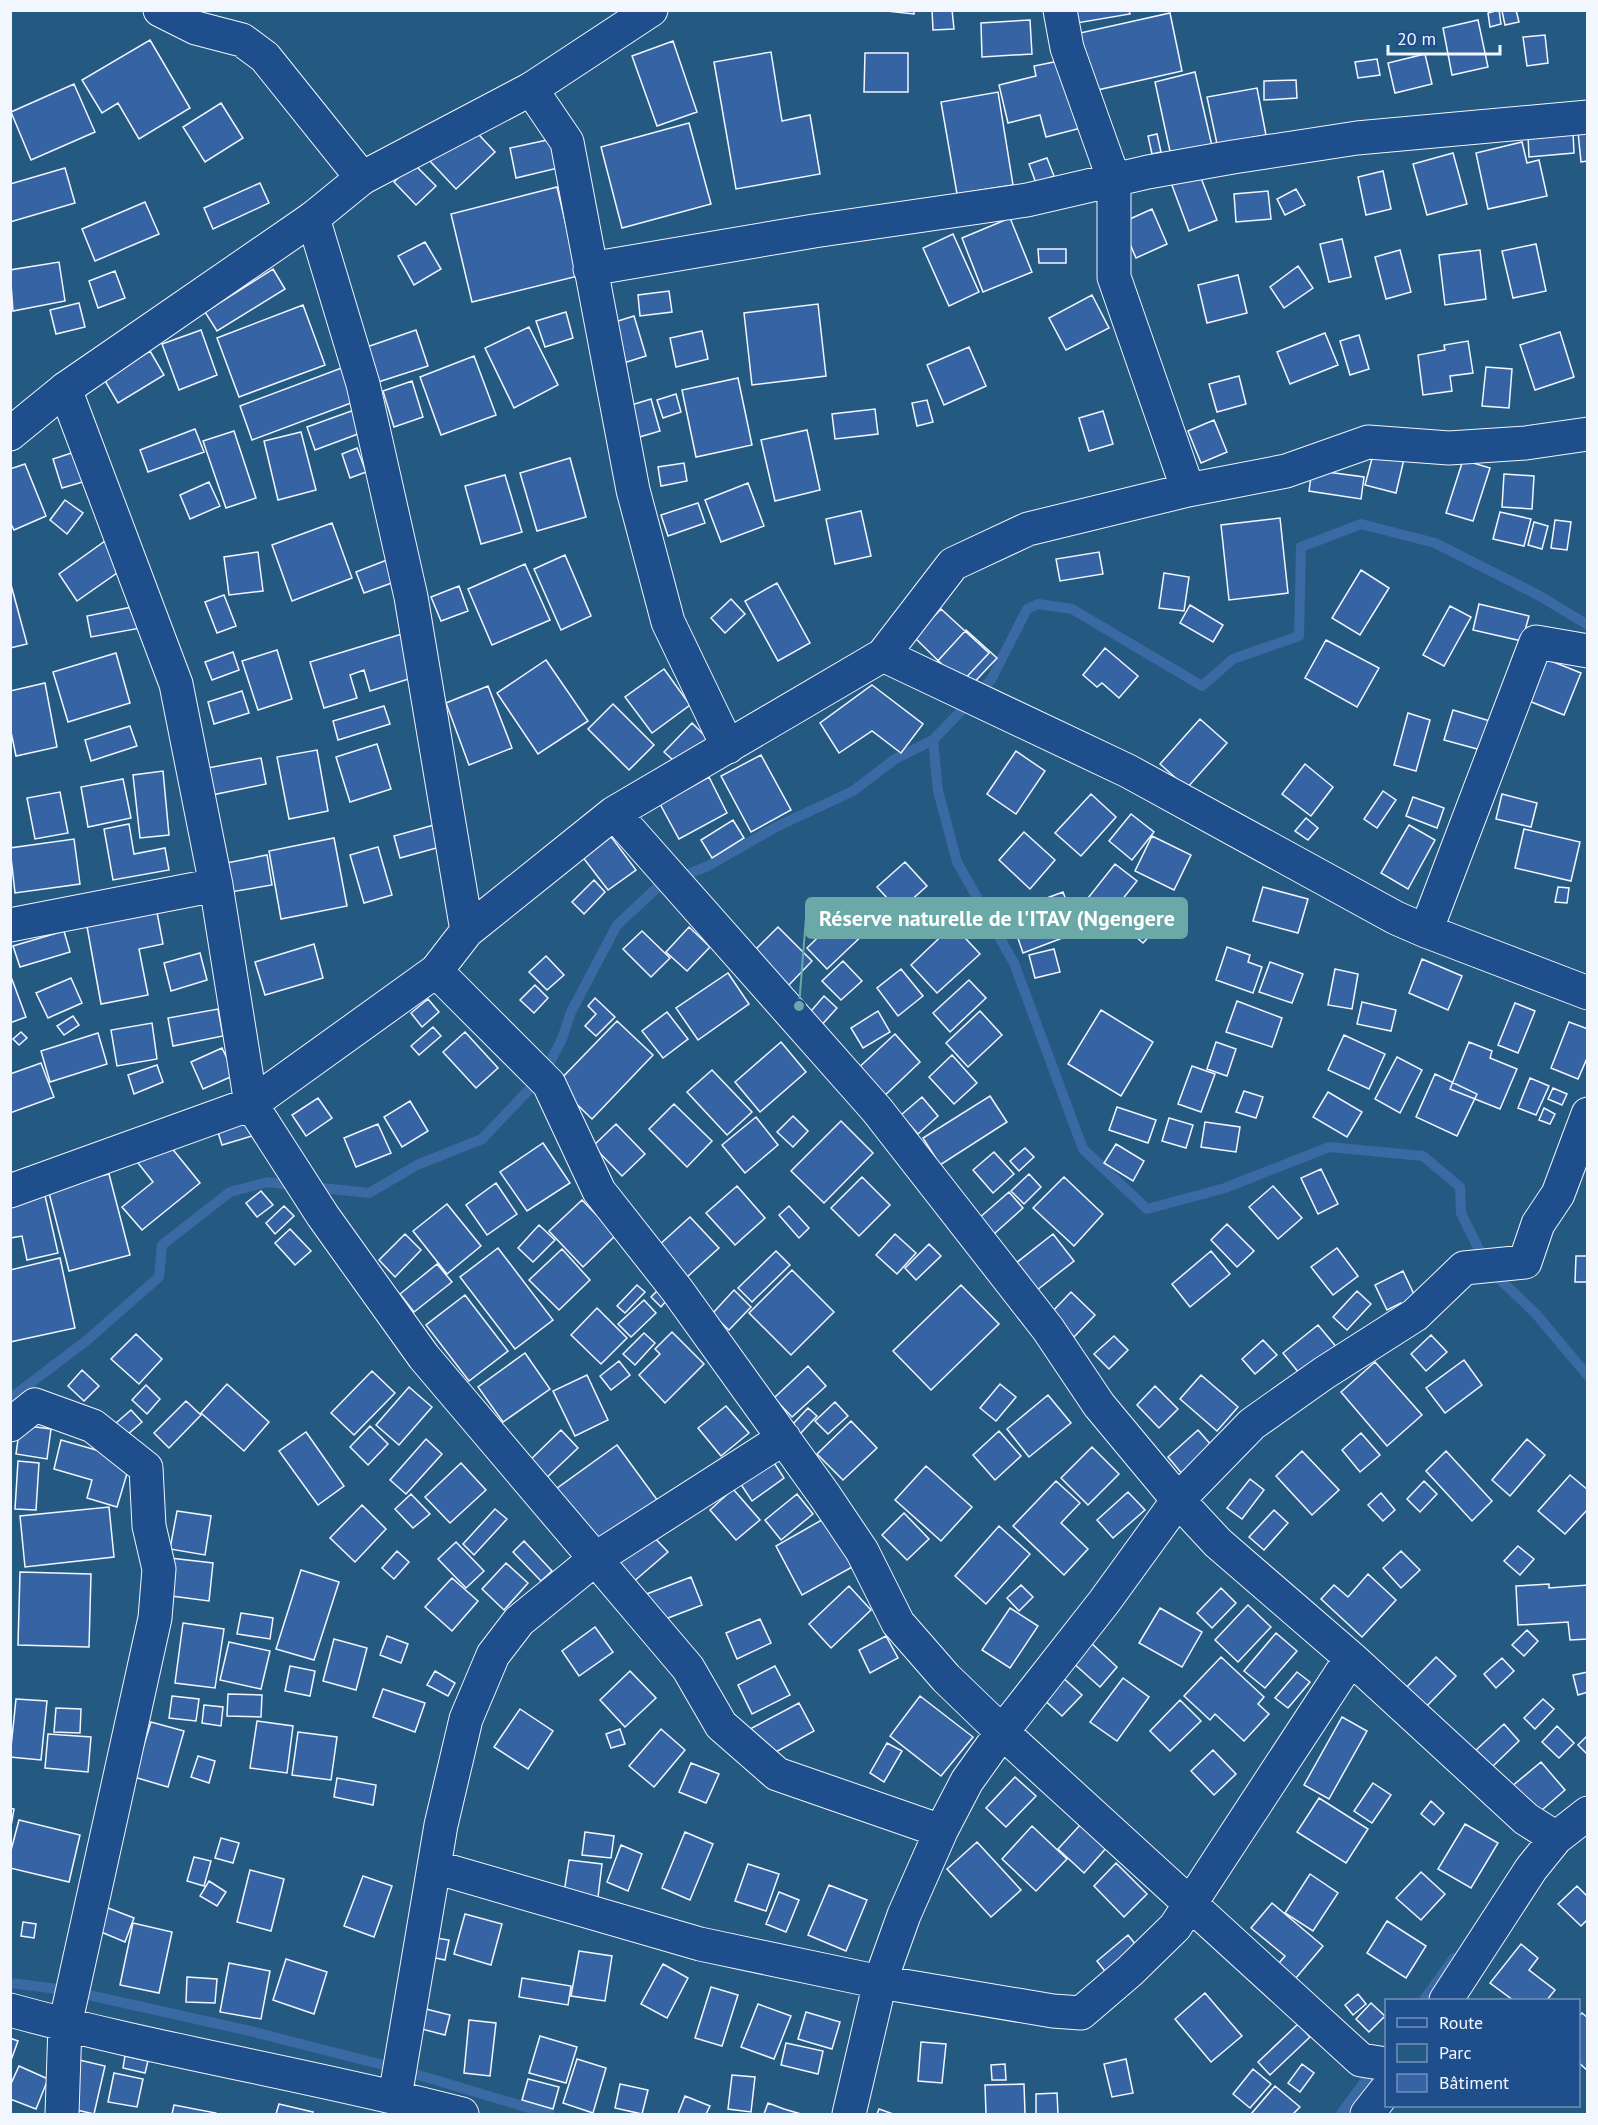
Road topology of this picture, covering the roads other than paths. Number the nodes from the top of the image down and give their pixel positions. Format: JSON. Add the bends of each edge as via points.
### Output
{"nodes":[{"id":1,"x":159,"y":10,"type":"edge"},
{"id":2,"x":651,"y":10,"type":"edge"},
{"id":3,"x":1060,"y":10,"type":"edge"},
{"id":4,"x":531,"y":89,"type":"junction"},
{"id":5,"x":1587,"y":117,"type":"edge"},
{"id":6,"x":362,"y":178,"type":"junction"},
{"id":7,"x":1114,"y":180,"type":"junction"},
{"id":8,"x":313,"y":218,"type":"junction"},
{"id":9,"x":590,"y":269,"type":"junction"},
{"id":10,"x":65,"y":389,"type":"junction"},
{"id":11,"x":10,"y":434,"type":"edge"},
{"id":12,"x":1587,"y":434,"type":"edge"},
{"id":13,"x":1188,"y":490,"type":"junction"},
{"id":14,"x":1587,"y":651,"type":"edge"},
{"id":15,"x":882,"y":655,"type":"junction"},
{"id":16,"x":728,"y":747,"type":"junction"},
{"id":17,"x":614,"y":813,"type":"junction"},
{"id":18,"x":216,"y":885,"type":"junction"},
{"id":19,"x":10,"y":926,"type":"edge"},
{"id":20,"x":467,"y":931,"type":"junction"},
{"id":21,"x":1426,"y":931,"type":"junction"},
{"id":22,"x":436,"y":970,"type":"junction"},
{"id":23,"x":1587,"y":993,"type":"edge"},
{"id":24,"x":251,"y":1104,"type":"junction"},
{"id":25,"x":1587,"y":1114,"type":"edge"},
{"id":26,"x":10,"y":1191,"type":"edge"},
{"id":27,"x":10,"y":1425,"type":"edge"},
{"id":28,"x":784,"y":1438,"type":"junction"},
{"id":29,"x":1178,"y":1500,"type":"junction"},
{"id":30,"x":595,"y":1559,"type":"junction"},
{"id":31,"x":1351,"y":1658,"type":"junction"},
{"id":32,"x":1002,"y":1732,"type":"junction"},
{"id":33,"x":1587,"y":1813,"type":"edge"},
{"id":34,"x":941,"y":1831,"type":"junction"},
{"id":35,"x":1556,"y":1838,"type":"junction"},
{"id":36,"x":435,"y":1867,"type":"junction"},
{"id":37,"x":1192,"y":1904,"type":"junction"},
{"id":38,"x":880,"y":1982,"type":"junction"},
{"id":39,"x":1447,"y":1999,"type":"edge"},
{"id":40,"x":10,"y":2010,"type":"edge"},
{"id":41,"x":65,"y":2025,"type":"junction"},
{"id":42,"x":1374,"y":2062,"type":"edge"},
{"id":43,"x":398,"y":2078,"type":"junction"},
{"id":44,"x":1385,"y":2091,"type":"edge"},
{"id":45,"x":62,"y":2115,"type":"edge"},
{"id":46,"x":462,"y":2115,"type":"edge"},
{"id":47,"x":849,"y":2115,"type":"edge"},
{"id":48,"x":1367,"y":2115,"type":"edge"}],
"edges":[{"from":1,"to":6,"type":"street","via":[[196,28],[242,40],[265,57]]},
{"from":2,"to":4,"type":"street"},
{"from":3,"to":7,"type":"street","via":[[1067,48]]},
{"from":4,"to":6,"type":"street"},
{"from":4,"to":9,"type":"street","via":[[567,142]]},
{"from":5,"to":7,"type":"street","via":[[1357,138]]},
{"from":6,"to":8,"type":"street"},
{"from":7,"to":9,"type":"street","via":[[1027,200]]},
{"from":7,"to":13,"type":"street","via":[[1114,278]]},
{"from":8,"to":10,"type":"street"},
{"from":8,"to":20,"type":"street","via":[[363,384],[411,597]]},
{"from":9,"to":16,"type":"street","via":[[633,490],[668,622]]},
{"from":10,"to":11,"type":"street"},
{"from":10,"to":18,"type":"street","via":[[176,684]]},
{"from":12,"to":13,"type":"street","via":[[1449,448],[1368,442],[1286,471]]},
{"from":13,"to":15,"type":"street","via":[[1028,529],[953,564]]},
{"from":14,"to":21,"type":"street","via":[[1536,642]]},
{"from":15,"to":16,"type":"street"},
{"from":15,"to":21,"type":"street","via":[[1128,771]]},
{"from":16,"to":17,"type":"street"},
{"from":17,"to":20,"type":"street"},
{"from":17,"to":29,"type":"street","via":[[877,1110],[1048,1329],[1099,1406]]},
{"from":18,"to":19,"type":"street"},
{"from":18,"to":24,"type":"street"},
{"from":20,"to":22,"type":"street"},
{"from":21,"to":23,"type":"street"},
{"from":22,"to":24,"type":"street"},
{"from":22,"to":28,"type":"street","via":[[541,1076],[599,1191],[678,1290]]},
{"from":24,"to":26,"type":"street"},
{"from":24,"to":30,"type":"street","via":[[323,1216],[424,1356]]},
{"from":25,"to":29,"type":"street","via":[[1558,1194],[1538,1224],[1525,1262],[1464,1268],[1415,1315],[1252,1424]]},
{"from":27,"to":41,"type":"street","via":[[35,1405],[93,1426],[146,1468],[149,1526],[159,1569],[155,1618]]},
{"from":28,"to":30,"type":"street"},
{"from":28,"to":32,"type":"street","via":[[862,1551],[898,1623],[946,1678]]},
{"from":29,"to":31,"type":"street","via":[[1218,1543]]},
{"from":29,"to":32,"type":"street"},
{"from":30,"to":34,"type":"street","via":[[688,1668],[722,1725],[777,1774]]},
{"from":30,"to":36,"type":"street","via":[[519,1621],[493,1655],[466,1719]]},
{"from":31,"to":35,"type":"street","via":[[1526,1819]]},
{"from":31,"to":37,"type":"street"},
{"from":32,"to":34,"type":"street","via":[[967,1781]]},
{"from":32,"to":37,"type":"street"},
{"from":33,"to":35,"type":"street"},
{"from":34,"to":38,"type":"street"},
{"from":35,"to":39,"type":"street","via":[[1531,1869]]},
{"from":36,"to":38,"type":"street","via":[[700,1944]]},
{"from":36,"to":43,"type":"street"},
{"from":37,"to":38,"type":"street","via":[[1175,1927],[1081,2013]]},
{"from":37,"to":42,"type":"street"},
{"from":38,"to":47,"type":"street"},
{"from":40,"to":41,"type":"street"},
{"from":41,"to":43,"type":"street"},
{"from":41,"to":45,"type":"street"},
{"from":43,"to":46,"type":"street"},
{"from":44,"to":48,"type":"street"}]}
